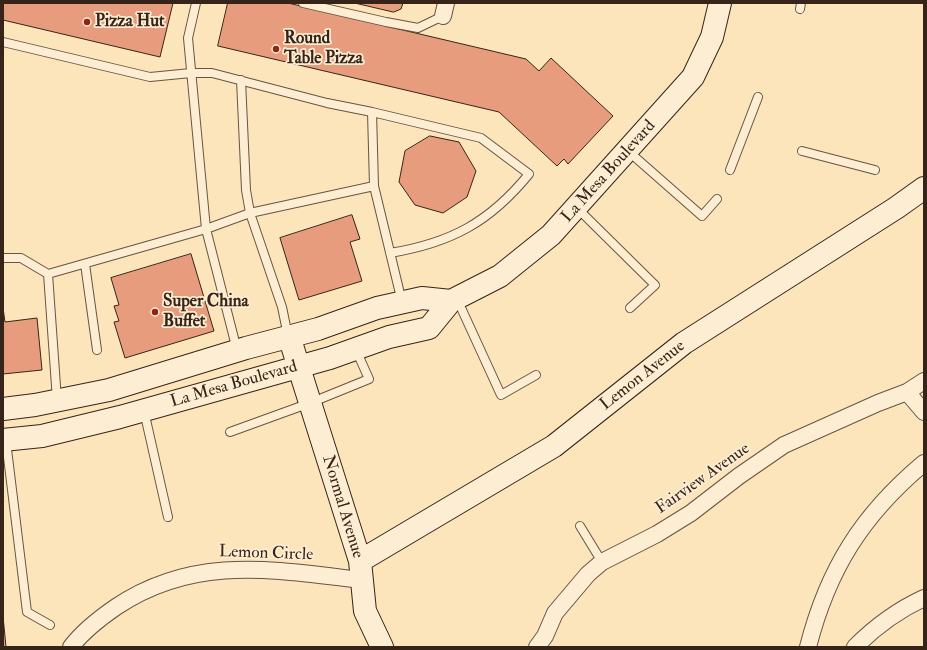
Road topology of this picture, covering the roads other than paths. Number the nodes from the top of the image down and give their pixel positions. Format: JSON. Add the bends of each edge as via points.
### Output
{"nodes":[{"id":1,"x":196,"y":3,"type":"edge"},
{"id":2,"x":303,"y":3,"type":"edge"},
{"id":3,"x":720,"y":3,"type":"edge"},
{"id":4,"x":444,"y":10,"type":"edge"},
{"id":5,"x":3,"y":42,"type":"edge"},
{"id":6,"x":191,"y":73,"type":"junction"},
{"id":7,"x":241,"y":80,"type":"junction"},
{"id":8,"x":758,"y":97,"type":"dead end"},
{"id":9,"x":372,"y":112,"type":"junction"},
{"id":10,"x":627,"y":151,"type":"junction"},
{"id":11,"x":802,"y":151,"type":"dead end"},
{"id":12,"x":730,"y":170,"type":"dead end"},
{"id":13,"x":875,"y":170,"type":"dead end"},
{"id":14,"x":374,"y":186,"type":"junction"},
{"id":15,"x":924,"y":188,"type":"edge"},
{"id":16,"x":717,"y":199,"type":"dead end"},
{"id":17,"x":576,"y":207,"type":"junction"},
{"id":18,"x":250,"y":213,"type":"junction"},
{"id":19,"x":206,"y":229,"type":"junction"},
{"id":20,"x":390,"y":253,"type":"junction"},
{"id":21,"x":3,"y":258,"type":"edge"},
{"id":22,"x":85,"y":264,"type":"junction"},
{"id":23,"x":48,"y":274,"type":"junction"},
{"id":24,"x":454,"y":300,"type":"junction"},
{"id":25,"x":402,"y":302,"type":"junction"},
{"id":26,"x":630,"y":308,"type":"dead end"},
{"id":27,"x":289,"y":336,"type":"junction"},
{"id":28,"x":356,"y":349,"type":"junction"},
{"id":29,"x":97,"y":350,"type":"dead end"},
{"id":30,"x":237,"y":351,"type":"junction"},
{"id":31,"x":298,"y":367,"type":"junction"},
{"id":32,"x":536,"y":375,"type":"dead end"},
{"id":33,"x":924,"y":381,"type":"edge"},
{"id":34,"x":907,"y":392,"type":"junction"},
{"id":35,"x":57,"y":401,"type":"junction"},
{"id":36,"x":310,"y":403,"type":"junction"},
{"id":37,"x":3,"y":409,"type":"edge"},
{"id":38,"x":144,"y":410,"type":"junction"},
{"id":39,"x":924,"y":412,"type":"edge"},
{"id":40,"x":230,"y":432,"type":"dead end"},
{"id":41,"x":5,"y":440,"type":"edge"},
{"id":42,"x":924,"y":463,"type":"edge"},
{"id":43,"x":168,"y":517,"type":"dead end"},
{"id":44,"x":580,"y":526,"type":"dead end"},
{"id":45,"x":602,"y":562,"type":"junction"},
{"id":46,"x":361,"y":570,"type":"junction"},
{"id":47,"x":924,"y":598,"type":"edge"},
{"id":48,"x":50,"y":625,"type":"dead end"},
{"id":49,"x":544,"y":643,"type":"edge"},
{"id":50,"x":71,"y":647,"type":"edge"},
{"id":51,"x":382,"y":647,"type":"edge"},
{"id":52,"x":808,"y":647,"type":"edge"},
{"id":53,"x":855,"y":647,"type":"edge"}],
"edges":[{"from":1,"to":6,"type":"lane","via":[[188,38]]},
{"from":2,"to":4,"type":"lane","via":[[418,28]]},
{"from":3,"to":10,"type":"main road","name":"La Mesa Boulevard","via":[[712,37],[693,77]]},
{"from":5,"to":6,"type":"lane","via":[[150,77]]},
{"from":6,"to":7,"type":"lane","via":[[212,73]]},
{"from":6,"to":19,"type":"lane"},
{"from":7,"to":9,"type":"lane"},
{"from":7,"to":18,"type":"lane","via":[[246,190]]},
{"from":8,"to":12,"type":"lane"},
{"from":9,"to":14,"type":"lane"},
{"from":9,"to":20,"type":"lane","via":[[482,138],[529,174],[504,202],[473,225],[435,243],[413,250]]},
{"from":10,"to":16,"type":"lane","via":[[702,216]]},
{"from":10,"to":17,"type":"main road","name":"La Mesa Boulevard"},
{"from":11,"to":13,"type":"lane"},
{"from":14,"to":18,"type":"lane"},
{"from":14,"to":20,"type":"lane"},
{"from":15,"to":46,"type":"main road","name":"Lemon Avenue","via":[[684,343],[554,446]]},
{"from":17,"to":24,"type":"main road","name":"La Mesa Boulevard","via":[[551,236],[500,276]]},
{"from":17,"to":26,"type":"lane","via":[[655,284]]},
{"from":18,"to":19,"type":"lane"},
{"from":18,"to":27,"type":"lane","via":[[282,307]]},
{"from":19,"to":22,"type":"lane"},
{"from":19,"to":30,"type":"lane"},
{"from":20,"to":25,"type":"lane"},
{"from":21,"to":23,"type":"lane","via":[[21,258]]},
{"from":22,"to":23,"type":"lane"},
{"from":22,"to":29,"type":"lane"},
{"from":23,"to":35,"type":"lane"},
{"from":24,"to":25,"type":"main road","name":"La Mesa Boulevard","via":[[422,298]]},
{"from":24,"to":28,"type":"main road","name":"La Mesa Boulevard","via":[[430,328],[389,337]]},
{"from":24,"to":32,"type":"lane","via":[[501,395]]},
{"from":25,"to":27,"type":"main road","name":"La Mesa Boulevard"},
{"from":27,"to":30,"type":"main road","name":"La Mesa Boulevard"},
{"from":27,"to":31,"type":"main road","name":"Normal Avenue"},
{"from":28,"to":31,"type":"main road","name":"La Mesa Boulevard"},
{"from":28,"to":36,"type":"lane","via":[[369,379]]},
{"from":30,"to":35,"type":"main road","name":"La Mesa Boulevard","via":[[109,390]]},
{"from":31,"to":36,"type":"main road","name":"Normal Avenue"},
{"from":31,"to":38,"type":"main road","name":"La Mesa Boulevard"},
{"from":33,"to":34,"type":"street","name":"Fairview Avenue"},
{"from":34,"to":39,"type":"street"},
{"from":34,"to":45,"type":"street","name":"Fairview Avenue","via":[[784,445],[691,513]]},
{"from":35,"to":37,"type":"main road","name":"La Mesa Boulevard"},
{"from":36,"to":40,"type":"lane"},
{"from":36,"to":46,"type":"main road","name":"Normal Avenue"},
{"from":38,"to":41,"type":"main road","name":"La Mesa Boulevard","via":[[42,436]]},
{"from":38,"to":43,"type":"lane"},
{"from":41,"to":48,"type":"lane","via":[[27,612]]},
{"from":42,"to":52,"type":"street","via":[[883,501],[848,548],[822,601]]},
{"from":44,"to":45,"type":"lane"},
{"from":45,"to":49,"type":"street","name":"Fairview Avenue","via":[[588,574],[555,613]]},
{"from":46,"to":50,"type":"street","name":"Lemon Circle","via":[[235,569],[212,570],[190,575],[168,581],[126,600],[107,613]]},
{"from":46,"to":51,"type":"main road","name":"Normal Avenue","via":[[365,611]]},
{"from":47,"to":53,"type":"street","via":[[897,612]]}]}
